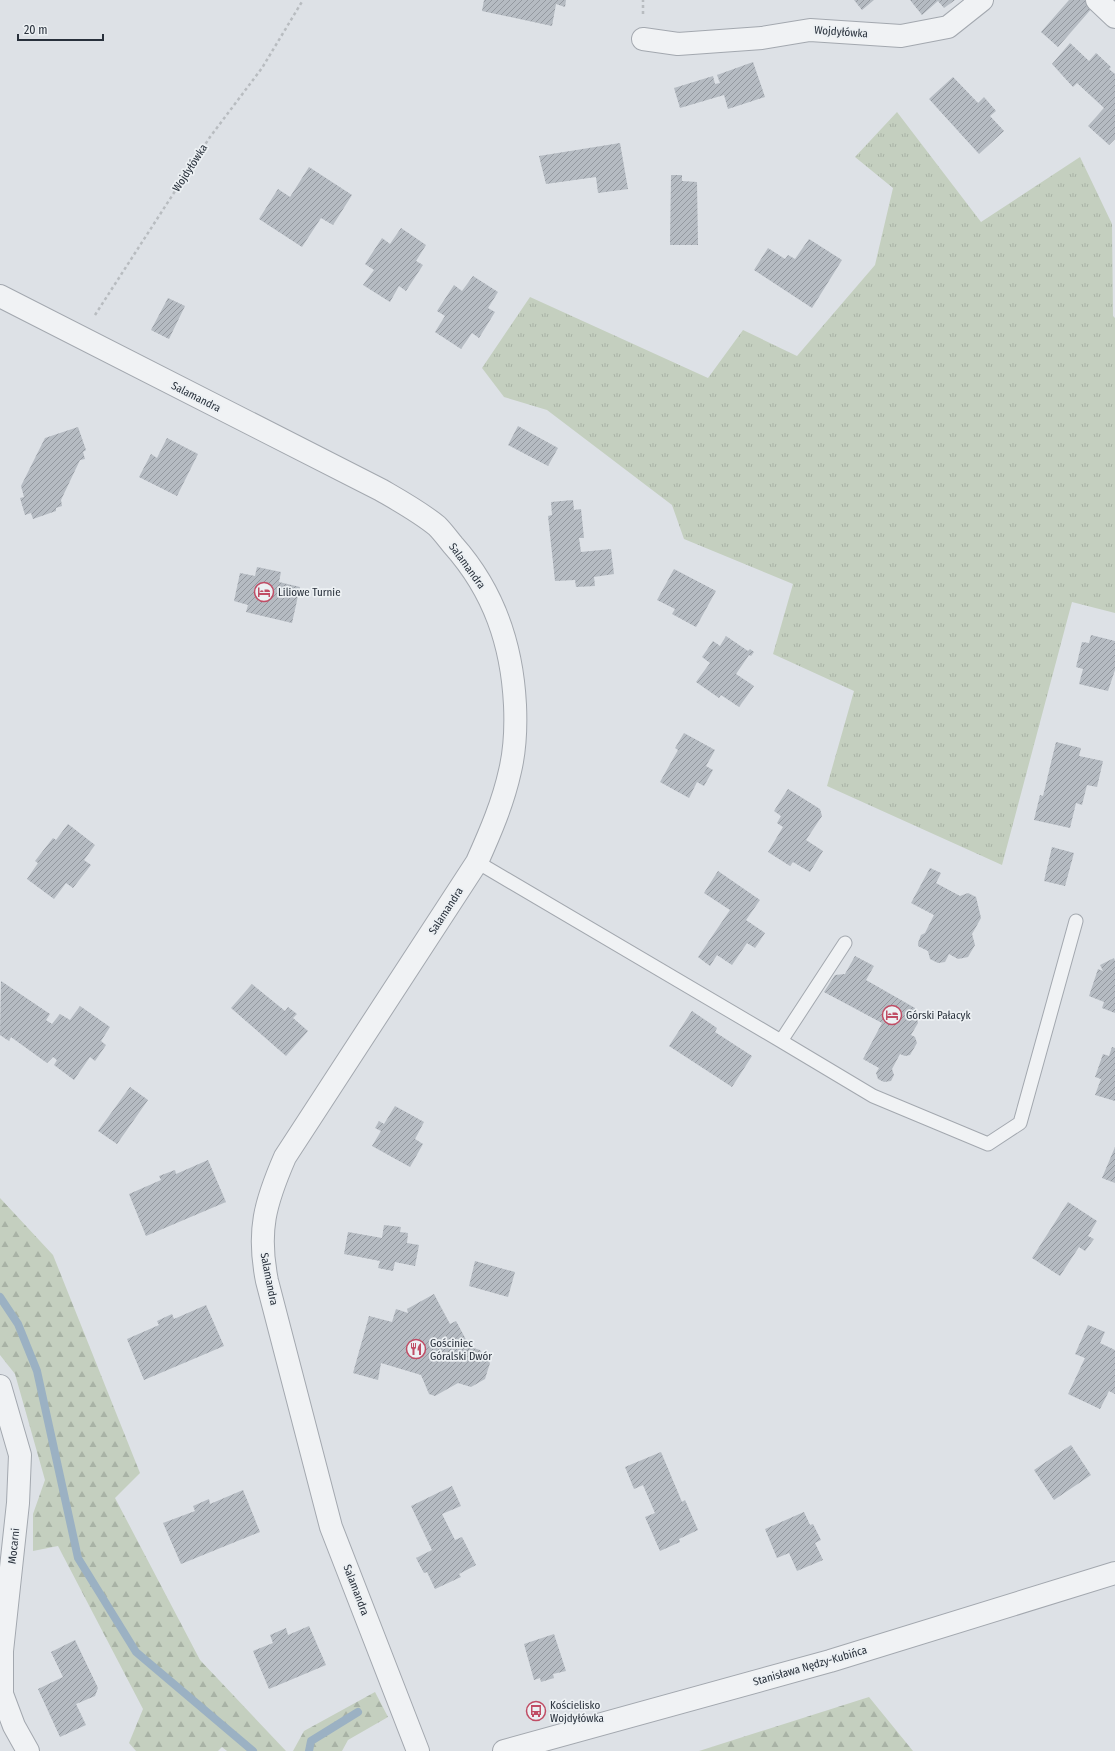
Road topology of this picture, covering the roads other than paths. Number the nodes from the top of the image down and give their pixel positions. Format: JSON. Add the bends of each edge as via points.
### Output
{"nodes":[{"id":1,"x":982,"y":0,"type":"edge"},
{"id":2,"x":1097,"y":0,"type":"edge"},
{"id":3,"x":1115,"y":17,"type":"edge"},
{"id":4,"x":643,"y":39,"type":"dead end"},
{"id":5,"x":0,"y":296,"type":"edge"},
{"id":6,"x":477,"y":862,"type":"junction"},
{"id":7,"x":1076,"y":921,"type":"dead end"},
{"id":8,"x":845,"y":943,"type":"dead end"},
{"id":9,"x":781,"y":1042,"type":"junction"},
{"id":10,"x":0,"y":1386,"type":"edge"},
{"id":11,"x":1115,"y":1573,"type":"edge"},
{"id":12,"x":28,"y":1751,"type":"edge"},
{"id":13,"x":418,"y":1751,"type":"edge"},
{"id":14,"x":504,"y":1751,"type":"edge"}],
"edges":[{"from":1,"to":4,"type":"street","name":"Wojdyłówka","via":[[948,27],[901,36],[810,30],[762,38],[678,44]]},
{"from":2,"to":3,"type":"street"},
{"from":5,"to":6,"type":"street","name":"Salamandra","via":[[381,490],[437,527],[462,555],[496,612],[508,647],[514,686],[516,727],[510,770],[493,827]]},
{"from":6,"to":9,"type":"lane"},
{"from":6,"to":13,"type":"street","name":"Salamandra","via":[[285,1157],[273,1185],[262,1233],[262,1255],[267,1281],[331,1527]]},
{"from":7,"to":9,"type":"lane","via":[[1020,1123],[988,1144],[873,1096]]},
{"from":8,"to":9,"type":"lane"},
{"from":10,"to":12,"type":"street","name":"Mocarni","via":[[20,1455],[18,1503],[2,1651],[2,1694],[14,1726]]},
{"from":11,"to":14,"type":"street","name":"Stanisława Nędzy-Kubińca","via":[[830,1661]]}]}
